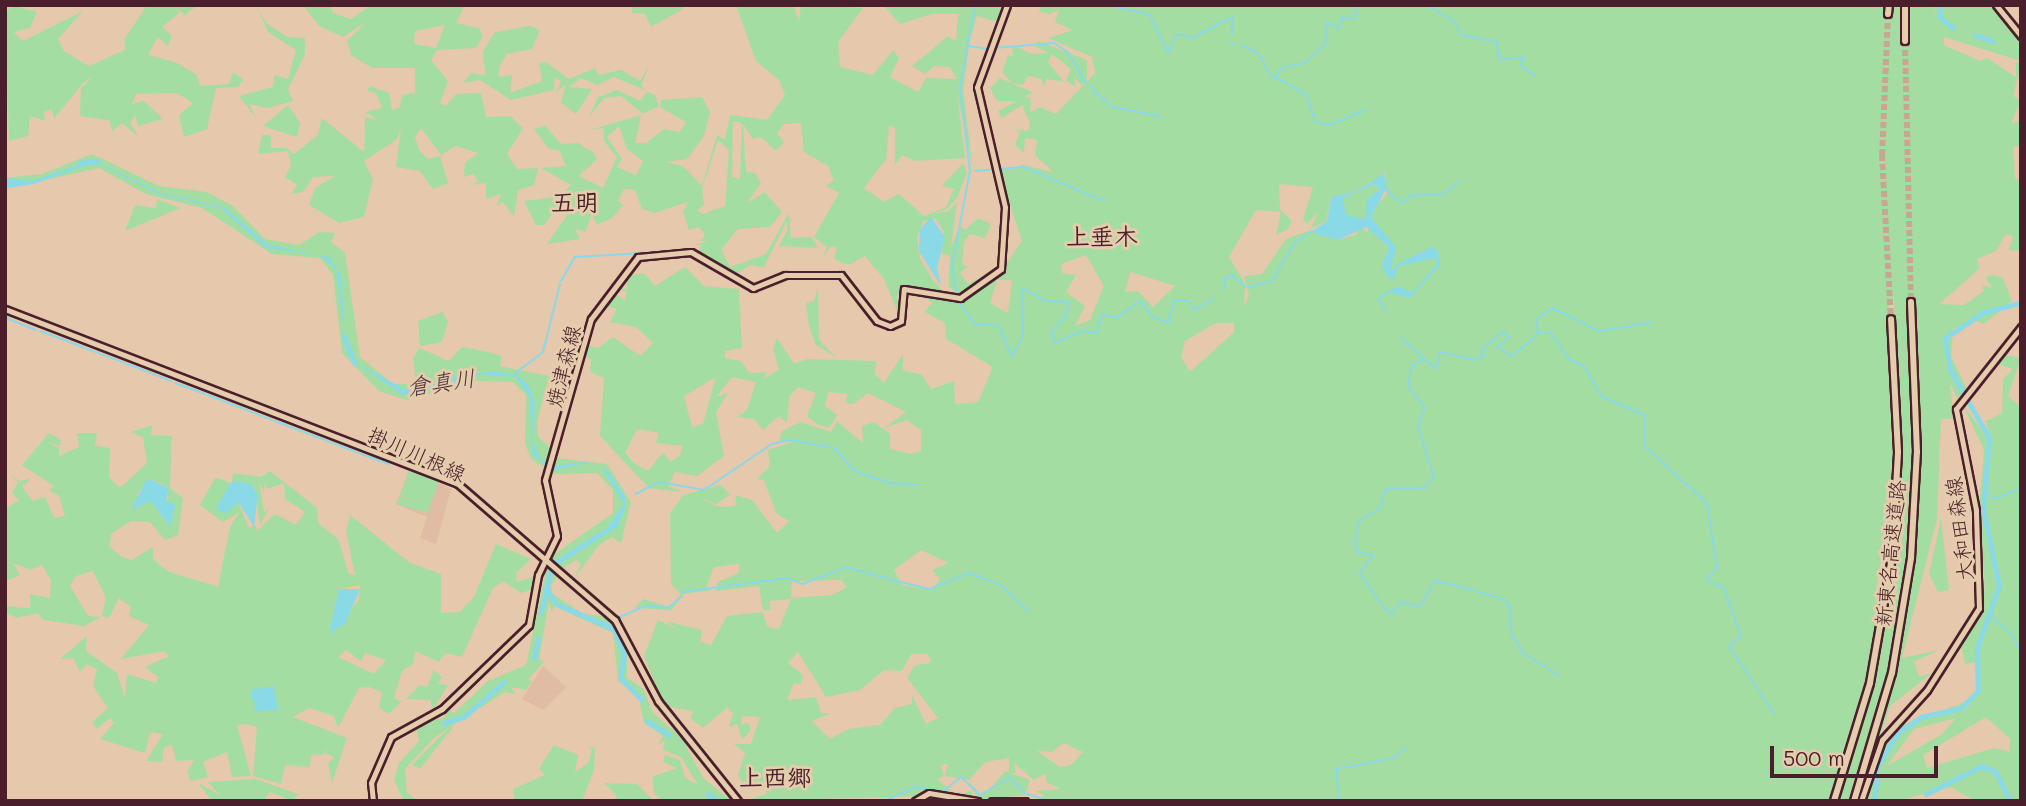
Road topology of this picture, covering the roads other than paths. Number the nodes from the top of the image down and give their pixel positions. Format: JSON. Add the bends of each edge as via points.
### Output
{"nodes":[{"id":1,"x":1007,"y":5,"type":"edge"},
{"id":2,"x":1889,"y":5,"type":"edge"},
{"id":3,"x":1905,"y":5,"type":"edge"},
{"id":4,"x":1996,"y":5,"type":"edge"},
{"id":5,"x":1888,"y":14,"type":"tunnel mouth"},
{"id":6,"x":2021,"y":36,"type":"edge"},
{"id":7,"x":1905,"y":41,"type":"tunnel mouth"},
{"id":8,"x":1912,"y":302,"type":"tunnel mouth"},
{"id":9,"x":5,"y":309,"type":"edge"},
{"id":10,"x":1892,"y":319,"type":"tunnel mouth"},
{"id":11,"x":2021,"y":327,"type":"edge"},
{"id":12,"x":545,"y":563,"type":"junction"},
{"id":13,"x":373,"y":801,"type":"edge"},
{"id":14,"x":738,"y":801,"type":"edge"},
{"id":15,"x":915,"y":801,"type":"edge"},
{"id":16,"x":977,"y":801,"type":"edge"},
{"id":17,"x":992,"y":801,"type":"edge"},
{"id":18,"x":1025,"y":801,"type":"edge"},
{"id":19,"x":1834,"y":801,"type":"edge"},
{"id":20,"x":1854,"y":801,"type":"edge"},
{"id":21,"x":1861,"y":801,"type":"edge"}],
"edges":[{"from":1,"to":12,"type":"main road","name":"焼津森線","via":[[977,89],[1007,223],[1004,265],[957,298],[908,287],[900,294],[899,324],[884,326],[841,275],[785,275],[752,288],[695,253],[640,256],[593,312],[547,472],[545,491],[557,536]]},
{"from":2,"to":5,"type":"highway"},
{"from":3,"to":7,"type":"highway"},
{"from":4,"to":6,"type":"main road"},
{"from":8,"to":20,"type":"highway","name":"新東名高速道路","via":[[1916,486],[1895,659]]},
{"from":9,"to":12,"type":"main road","name":"掛川川根線","via":[[451,481]]},
{"from":10,"to":19,"type":"highway","name":"新東名高速道路","via":[[1898,452],[1892,557],[1870,683]]},
{"from":11,"to":21,"type":"main road","name":"大和田森線","via":[[1990,372],[1959,400],[1956,419],[1976,510],[1981,600],[1927,690],[1882,740]]},
{"from":12,"to":13,"type":"main road","name":"焼津森線","via":[[522,636],[442,709],[391,737],[371,783]]},
{"from":12,"to":14,"type":"main road","name":"掛川川根線","via":[[614,618],[658,702]]},
{"from":15,"to":16,"type":"main road","via":[[929,793]]},
{"from":17,"to":18,"type":"main road"}]}
